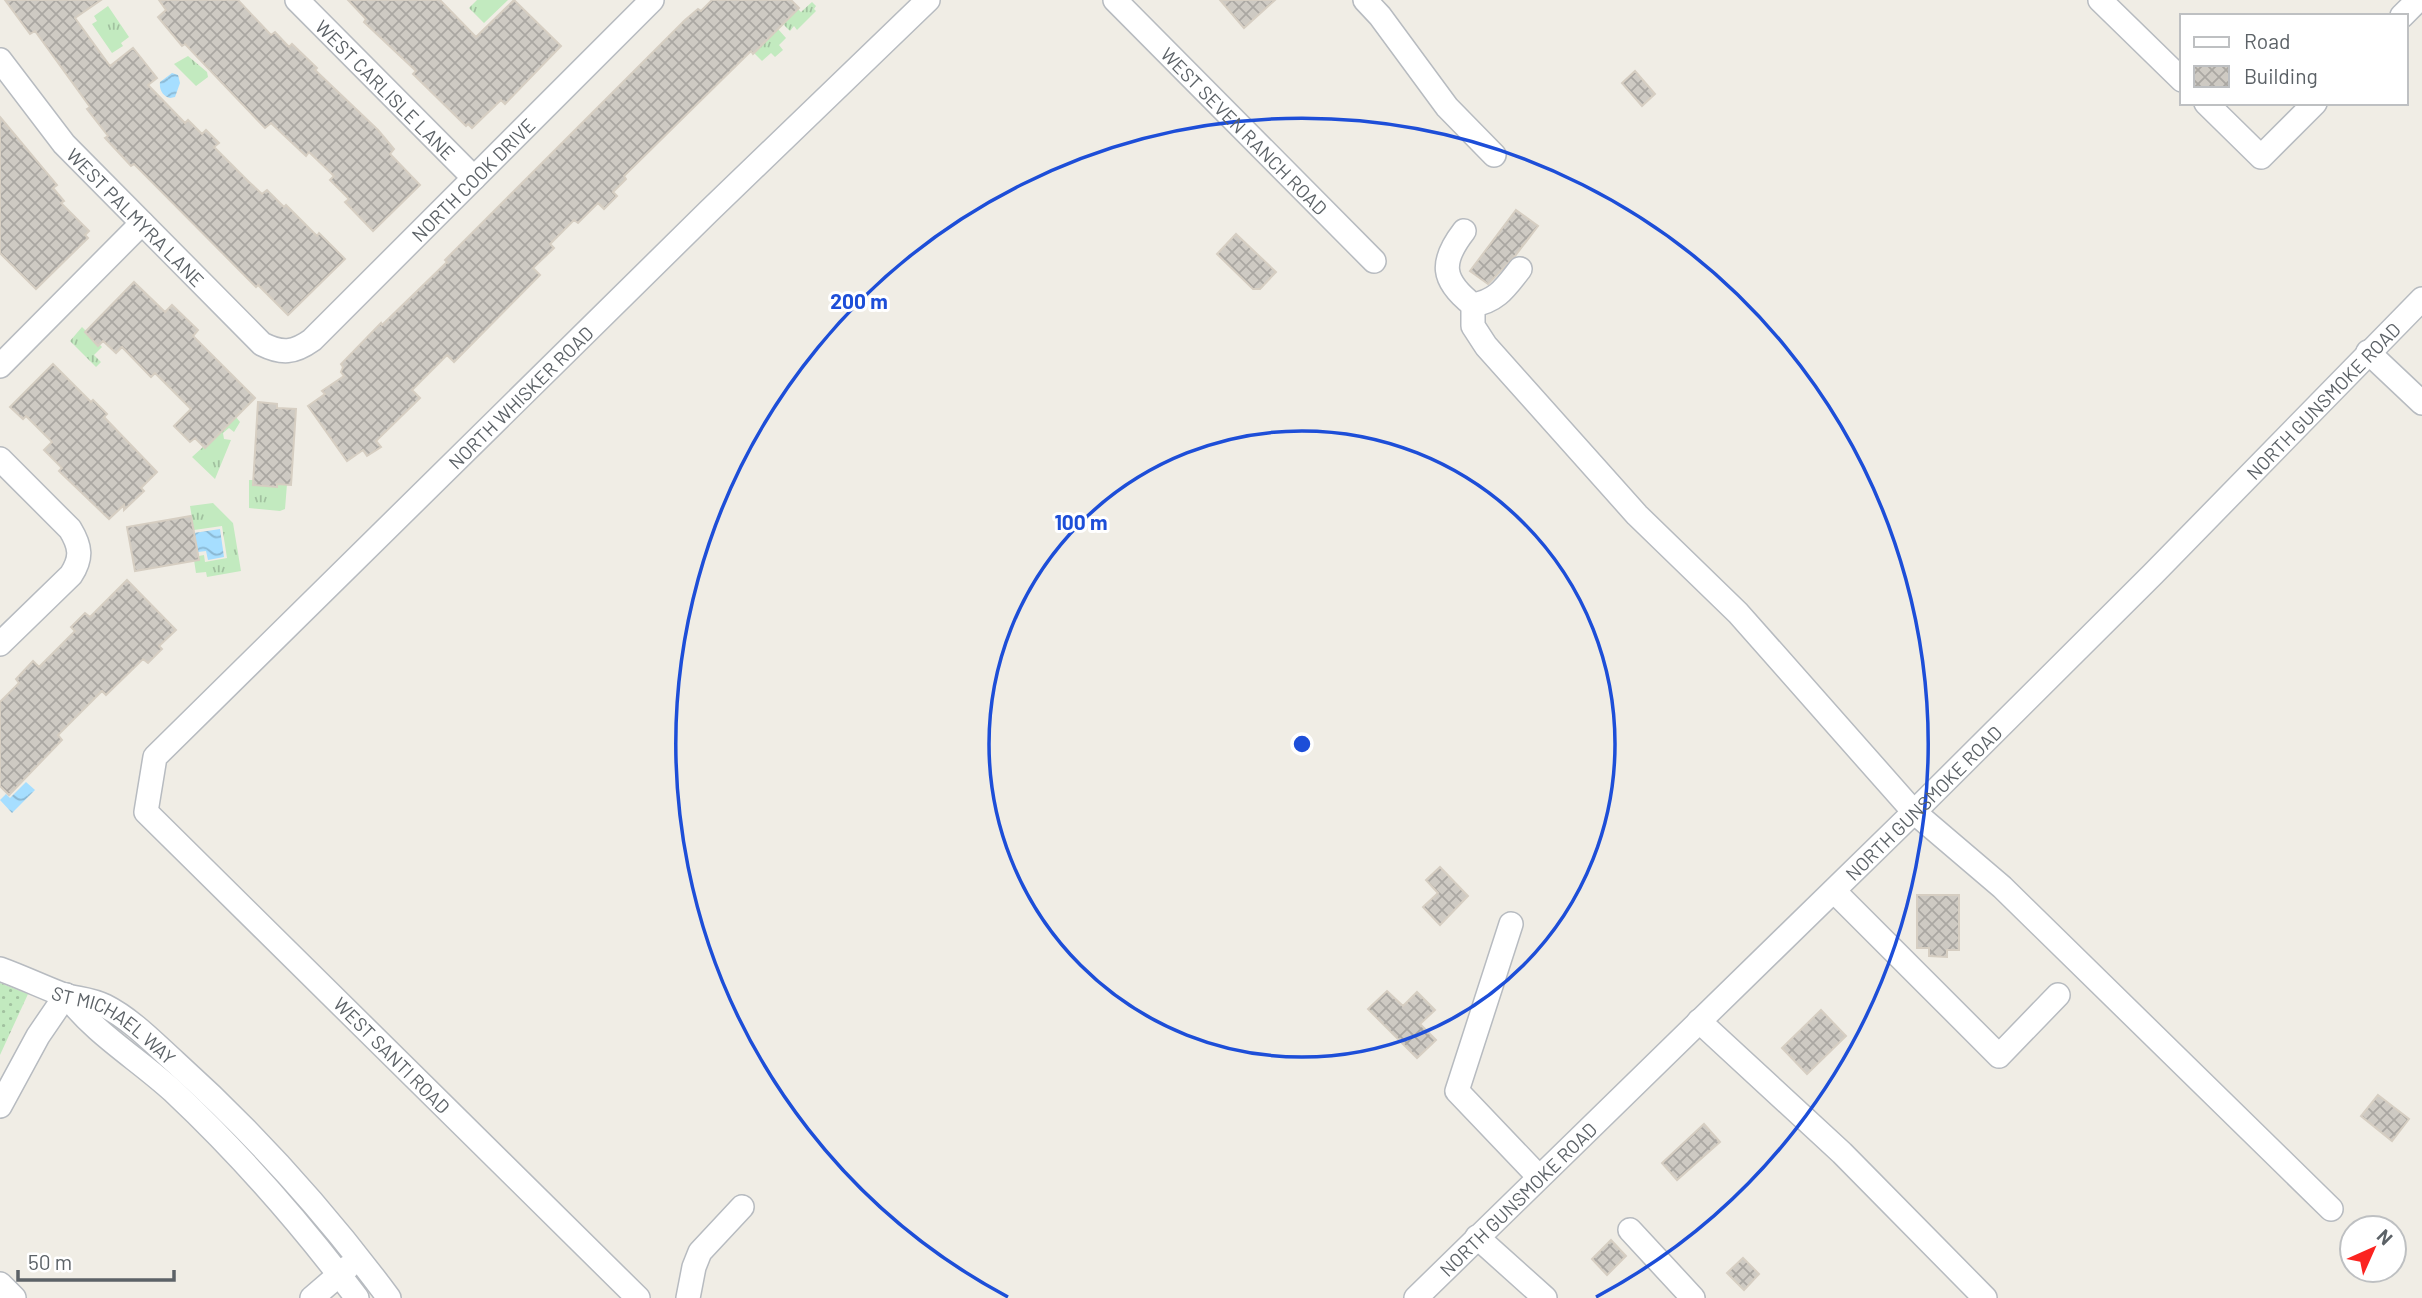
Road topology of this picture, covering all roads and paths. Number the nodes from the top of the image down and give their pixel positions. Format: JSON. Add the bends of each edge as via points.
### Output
{"nodes":[{"id":1,"x":297,"y":0,"type":"edge"},
{"id":2,"x":652,"y":0,"type":"edge"},
{"id":3,"x":928,"y":0,"type":"edge"},
{"id":4,"x":1115,"y":0,"type":"edge"},
{"id":5,"x":1365,"y":0,"type":"edge"},
{"id":6,"x":2100,"y":0,"type":"edge"},
{"id":7,"x":2418,"y":0,"type":"edge"},
{"id":8,"x":2404,"y":14,"type":"edge"},
{"id":9,"x":0,"y":60,"type":"edge"},
{"id":10,"x":2180,"y":78,"type":"edge"},
{"id":11,"x":2208,"y":105,"type":"edge"},
{"id":12,"x":2313,"y":105,"type":"edge"},
{"id":13,"x":1494,"y":155,"type":"dead end"},
{"id":14,"x":474,"y":178,"type":"junction"},
{"id":15,"x":142,"y":223,"type":"junction"},
{"id":16,"x":1464,"y":231,"type":"dead end"},
{"id":17,"x":1374,"y":261,"type":"dead end"},
{"id":18,"x":1520,"y":269,"type":"dead end"},
{"id":19,"x":2422,"y":299,"type":"edge"},
{"id":20,"x":1473,"y":305,"type":"junction"},
{"id":21,"x":2368,"y":352,"type":"junction"},
{"id":22,"x":289,"y":353,"type":"joint"},
{"id":23,"x":0,"y":366,"type":"edge"},
{"id":24,"x":2422,"y":403,"type":"edge"},
{"id":25,"x":0,"y":458,"type":"edge"},
{"id":26,"x":0,"y":644,"type":"edge"},
{"id":27,"x":146,"y":812,"type":"joint"},
{"id":28,"x":1914,"y":812,"type":"junction"},
{"id":29,"x":1834,"y":891,"type":"junction"},
{"id":30,"x":1511,"y":924,"type":"dead end"},
{"id":31,"x":0,"y":969,"type":"edge"},
{"id":32,"x":66,"y":995,"type":"junction"},
{"id":33,"x":2058,"y":995,"type":"dead end"},
{"id":34,"x":1699,"y":1021,"type":"junction"},
{"id":35,"x":0,"y":1105,"type":"edge"},
{"id":36,"x":1539,"y":1177,"type":"junction"},
{"id":37,"x":742,"y":1207,"type":"dead end"},
{"id":38,"x":2330,"y":1209,"type":"dead end"},
{"id":39,"x":1630,"y":1230,"type":"dead end"},
{"id":40,"x":1476,"y":1237,"type":"junction"},
{"id":41,"x":359,"y":1258,"type":"junction"},
{"id":42,"x":338,"y":1275,"type":"junction"},
{"id":43,"x":0,"y":1284,"type":"edge"},
{"id":44,"x":14,"y":1298,"type":"edge"},
{"id":45,"x":312,"y":1298,"type":"edge"},
{"id":46,"x":357,"y":1298,"type":"edge"},
{"id":47,"x":389,"y":1298,"type":"edge"},
{"id":48,"x":638,"y":1298,"type":"edge"},
{"id":49,"x":688,"y":1298,"type":"edge"},
{"id":50,"x":1416,"y":1298,"type":"edge"},
{"id":51,"x":1545,"y":1298,"type":"edge"},
{"id":52,"x":1693,"y":1298,"type":"edge"},
{"id":53,"x":1985,"y":1298,"type":"edge"}],
"edges":[{"from":1,"to":14,"type":"street","name":"WEST CARLISLE LANE"},
{"from":2,"to":14,"type":"street","name":"NORTH COOK DRIVE"},
{"from":3,"to":27,"type":"street","name":"NORTH WHISKER ROAD","via":[[155,757]]},
{"from":4,"to":17,"type":"street","name":"WEST SEVEN RANCH ROAD"},
{"from":5,"to":13,"type":"street","via":[[1447,107]]},
{"from":6,"to":10,"type":"street"},
{"from":7,"to":8,"type":"street"},
{"from":9,"to":15,"type":"street","name":"WEST PALMYRA LANE","via":[[64,145]]},
{"from":11,"to":12,"type":"street","via":[[2261,157]]},
{"from":14,"to":22,"type":"street","name":"NORTH COOK DRIVE","via":[[312,340]]},
{"from":15,"to":22,"type":"street","name":"WEST PALMYRA LANE","via":[[262,344]]},
{"from":15,"to":23,"type":"street"},
{"from":16,"to":20,"type":"street","via":[[1446,262],[1449,278]]},
{"from":18,"to":20,"type":"street","via":[[1489,303]]},
{"from":19,"to":21,"type":"street","name":"NORTH GUNSMOKE ROAD"},
{"from":20,"to":28,"type":"street","via":[[1473,326],[1486,346],[1637,515],[1738,614]]},
{"from":21,"to":24,"type":"street"},
{"from":21,"to":28,"type":"street","name":"NORTH GUNSMOKE ROAD"},
{"from":25,"to":26,"type":"street","via":[[70,529],[80,553],[71,575]]},
{"from":27,"to":48,"type":"street","name":"WEST SANTI ROAD"},
{"from":28,"to":29,"type":"street","name":"NORTH GUNSMOKE ROAD"},
{"from":28,"to":38,"type":"street","via":[[2002,887]]},
{"from":29,"to":33,"type":"street","via":[[2000,1056]]},
{"from":29,"to":34,"type":"street","name":"NORTH GUNSMOKE ROAD"},
{"from":30,"to":36,"type":"street","via":[[1457,1091]]},
{"from":31,"to":32,"type":"street"},
{"from":32,"to":35,"type":"street"},
{"from":32,"to":41,"type":"street","name":"ST MICHAEL WAY","via":[[107,1007],[169,1057],[281,1168]]},
{"from":32,"to":42,"type":"street","name":"ST MICHAEL WAY","via":[[80,1014],[174,1092],[272,1195]]},
{"from":34,"to":36,"type":"street","name":"NORTH GUNSMOKE ROAD"},
{"from":34,"to":53,"type":"street","via":[[1842,1153]]},
{"from":36,"to":40,"type":"street","name":"NORTH GUNSMOKE ROAD"},
{"from":37,"to":49,"type":"street","via":[[700,1252]]},
{"from":39,"to":52,"type":"street"},
{"from":40,"to":50,"type":"street","name":"NORTH GUNSMOKE ROAD"},
{"from":40,"to":51,"type":"street"},
{"from":41,"to":42,"type":"street"},
{"from":41,"to":47,"type":"street","name":"ST MICHAEL WAY"},
{"from":42,"to":45,"type":"street"},
{"from":42,"to":46,"type":"street","name":"ST MICHAEL WAY"},
{"from":43,"to":44,"type":"street"}]}
